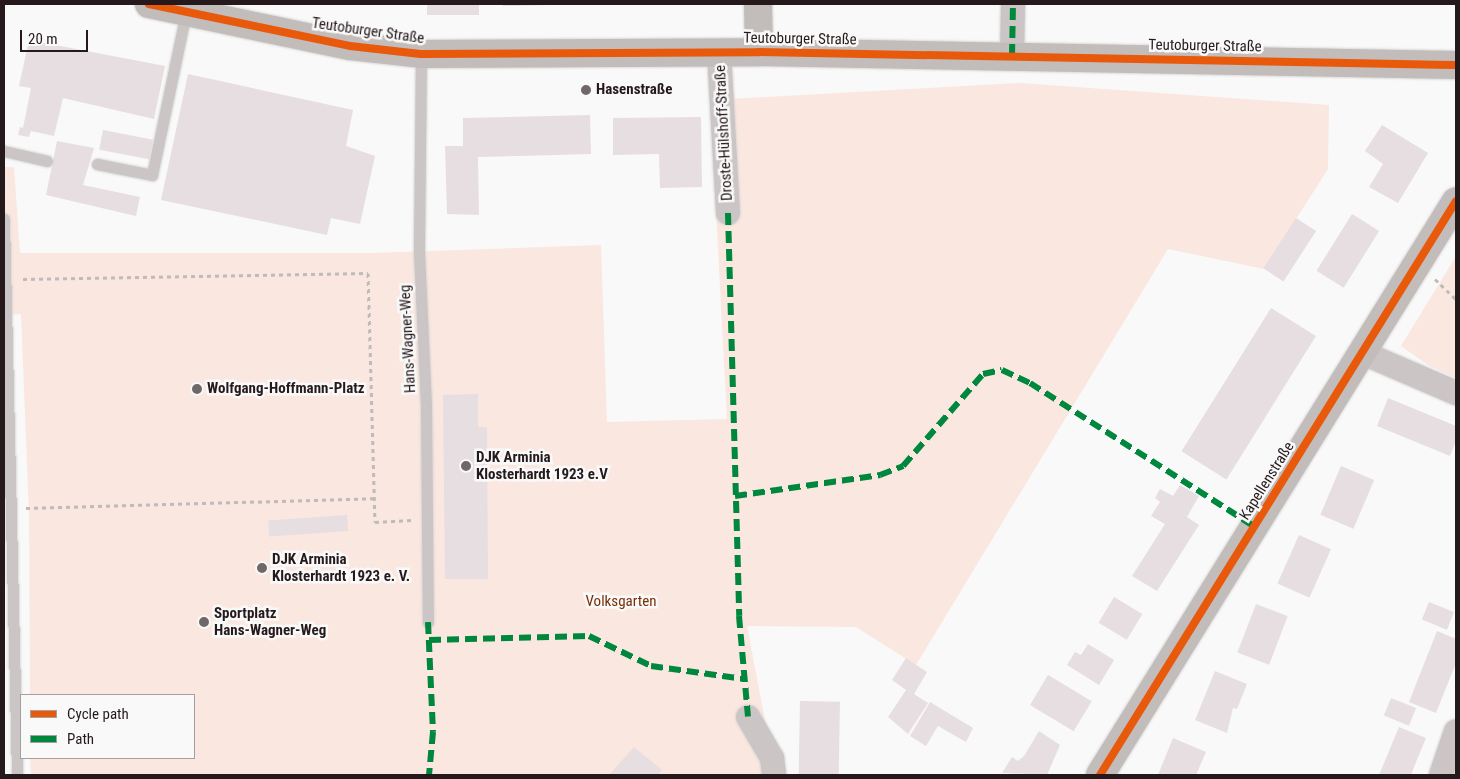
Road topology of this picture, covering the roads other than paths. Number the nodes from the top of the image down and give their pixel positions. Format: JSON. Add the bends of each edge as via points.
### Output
{"nodes":[{"id":1,"x":149,"y":4,"type":"edge"},
{"id":2,"x":758,"y":4,"type":"edge"},
{"id":3,"x":1014,"y":4,"type":"edge"},
{"id":4,"x":186,"y":12,"type":"junction"},
{"id":5,"x":719,"y":52,"type":"junction"},
{"id":6,"x":758,"y":52,"type":"junction"},
{"id":7,"x":421,"y":54,"type":"junction"},
{"id":8,"x":1012,"y":56,"type":"junction"},
{"id":9,"x":1456,"y":64,"type":"edge"},
{"id":10,"x":4,"y":151,"type":"edge"},
{"id":11,"x":47,"y":162,"type":"dead end"},
{"id":12,"x":98,"y":164,"type":"dead end"},
{"id":13,"x":1456,"y":201,"type":"edge"},
{"id":14,"x":728,"y":213,"type":"dead end"},
{"id":15,"x":4,"y":219,"type":"edge"},
{"id":16,"x":4,"y":287,"type":"edge"},
{"id":17,"x":1363,"y":353,"type":"junction"},
{"id":18,"x":1456,"y":393,"type":"edge"},
{"id":19,"x":428,"y":622,"type":"dead end"},
{"id":20,"x":748,"y":717,"type":"dead end"},
{"id":21,"x":1456,"y":731,"type":"edge"},
{"id":22,"x":16,"y":775,"type":"edge"},
{"id":23,"x":774,"y":775,"type":"edge"},
{"id":24,"x":1100,"y":775,"type":"edge"},
{"id":25,"x":1441,"y":775,"type":"edge"}],
"edges":[{"from":1,"to":4,"type":"main road","name":"Teutoburger Straße"},
{"from":2,"to":6,"type":"main road"},
{"from":3,"to":8,"type":"street"},
{"from":4,"to":7,"type":"main road","name":"Teutoburger Straße","via":[[350,46]]},
{"from":4,"to":12,"type":"lane","via":[[152,175]]},
{"from":5,"to":6,"type":"main road","name":"Teutoburger Straße"},
{"from":5,"to":7,"type":"main road","name":"Teutoburger Straße"},
{"from":5,"to":14,"type":"street","name":"Droste-Hülshoff-Straße"},
{"from":6,"to":8,"type":"main road","name":"Teutoburger Straße"},
{"from":7,"to":19,"type":"lane","name":"Hans-Wagner-Weg","via":[[419,252]]},
{"from":8,"to":9,"type":"main road","name":"Teutoburger Straße"},
{"from":10,"to":11,"type":"lane"},
{"from":13,"to":17,"type":"main road","name":"Kapellenstraße"},
{"from":15,"to":16,"type":"lane"},
{"from":16,"to":22,"type":"lane"},
{"from":17,"to":18,"type":"street"},
{"from":17,"to":24,"type":"main road","name":"Kapellenstraße"},
{"from":20,"to":23,"type":"street","via":[[772,758]]},
{"from":21,"to":25,"type":"street"}]}
